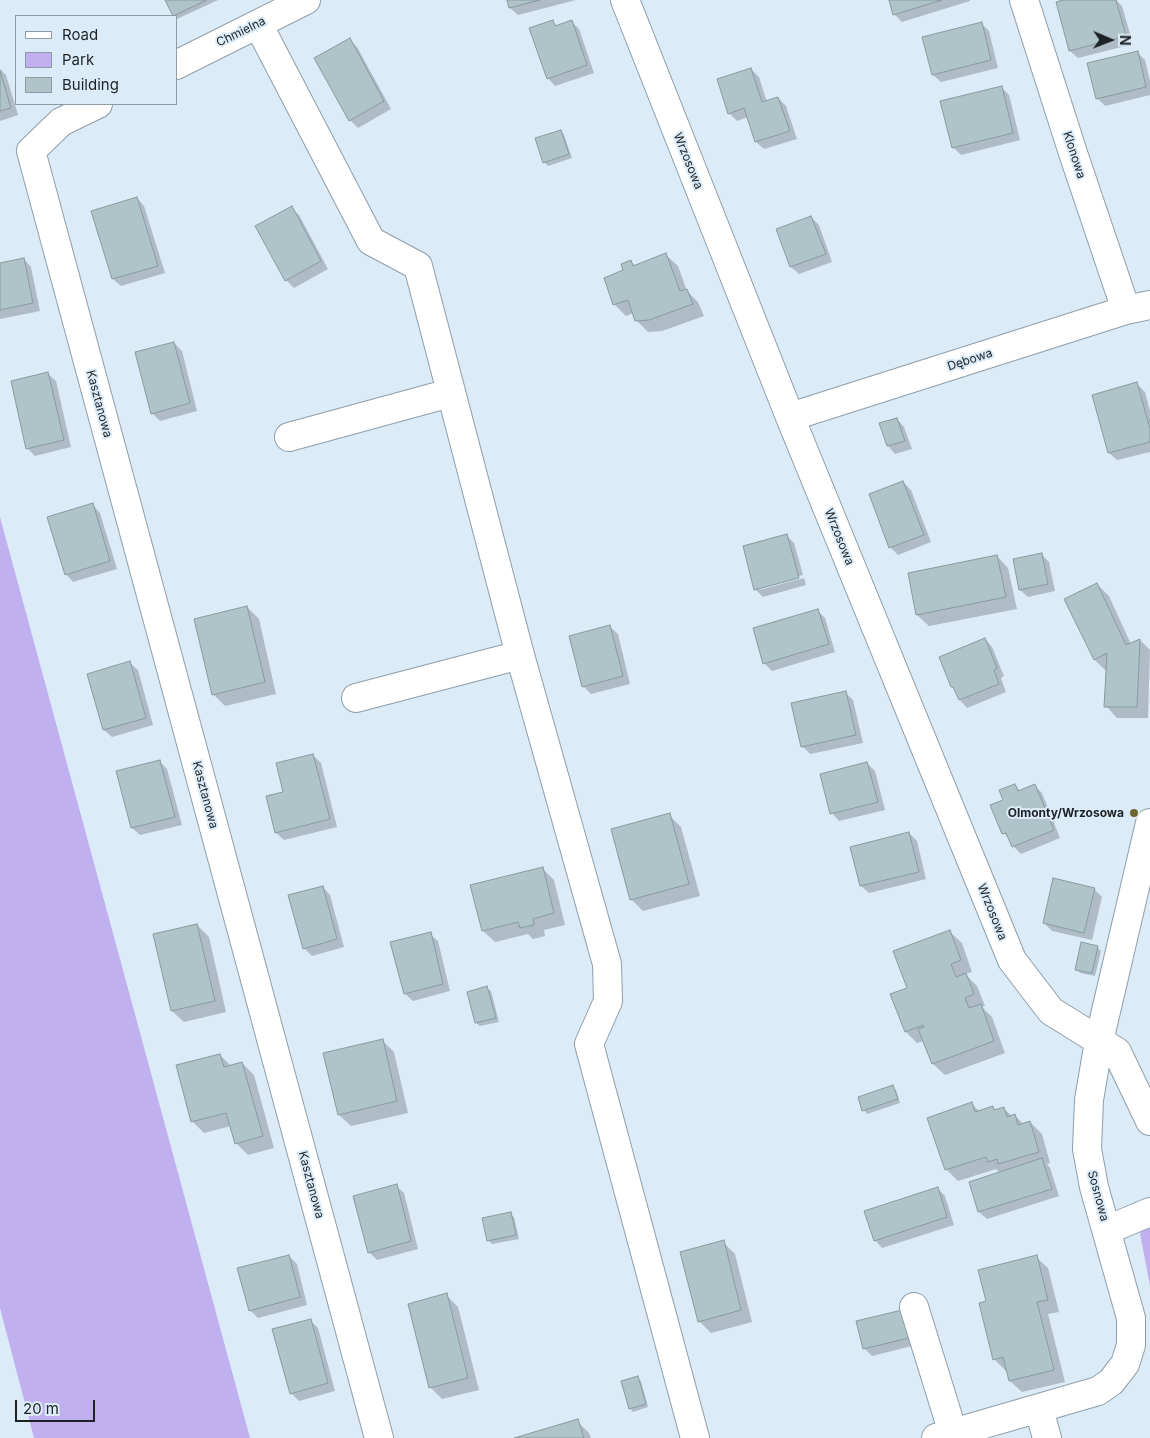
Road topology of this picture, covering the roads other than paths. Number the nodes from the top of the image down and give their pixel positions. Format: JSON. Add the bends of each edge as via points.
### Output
{"nodes":[{"id":1,"x":306,"y":0,"type":"edge"},
{"id":2,"x":625,"y":0,"type":"edge"},
{"id":3,"x":1024,"y":0,"type":"edge"},
{"id":4,"x":258,"y":24,"type":"junction"},
{"id":5,"x":178,"y":63,"type":"edge"},
{"id":6,"x":96,"y":105,"type":"edge"},
{"id":7,"x":1138,"y":307,"type":"edge"},
{"id":8,"x":450,"y":393,"type":"junction"},
{"id":9,"x":790,"y":417,"type":"junction"},
{"id":10,"x":289,"y":437,"type":"dead end"},
{"id":11,"x":520,"y":655,"type":"junction"},
{"id":12,"x":356,"y":698,"type":"dead end"},
{"id":13,"x":1150,"y":823,"type":"edge"},
{"id":14,"x":1099,"y":1041,"type":"junction"},
{"id":15,"x":1150,"y":1121,"type":"edge"},
{"id":16,"x":1150,"y":1212,"type":"edge"},
{"id":17,"x":1107,"y":1230,"type":"junction"},
{"id":18,"x":914,"y":1307,"type":"dead end"},
{"id":19,"x":1039,"y":1409,"type":"junction"},
{"id":20,"x":944,"y":1436,"type":"edge"},
{"id":21,"x":379,"y":1438,"type":"edge"},
{"id":22,"x":695,"y":1438,"type":"edge"},
{"id":23,"x":1047,"y":1438,"type":"edge"}],
"edges":[{"from":1,"to":4,"type":"street","name":"Chmielna"},
{"from":2,"to":9,"type":"street","name":"Wrzosowa"},
{"from":3,"to":7,"type":"street","name":"Klonowa","via":[[1076,162]]},
{"from":4,"to":5,"type":"street","name":"Chmielna"},
{"from":4,"to":8,"type":"street","via":[[371,240],[418,266]]},
{"from":6,"to":21,"type":"street","name":"Kasztanowa","via":[[61,122],[31,151]]},
{"from":7,"to":9,"type":"street","name":"Dębowa"},
{"from":8,"to":10,"type":"street"},
{"from":8,"to":11,"type":"street"},
{"from":9,"to":14,"type":"street","name":"Wrzosowa","via":[[1012,960],[1051,1011]]},
{"from":11,"to":12,"type":"street"},
{"from":11,"to":22,"type":"street","via":[[607,964],[608,1001],[589,1044]]},
{"from":13,"to":14,"type":"street","name":"Sosnowa"},
{"from":14,"to":15,"type":"street","name":"Wrzosowa","via":[[1117,1052]]},
{"from":14,"to":17,"type":"street","name":"Sosnowa","via":[[1089,1100],[1087,1149]]},
{"from":16,"to":17,"type":"street"},
{"from":17,"to":19,"type":"street","name":"Sosnowa","via":[[1131,1318],[1131,1345],[1125,1364],[1112,1382],[1098,1391]]},
{"from":18,"to":20,"type":"street"},
{"from":19,"to":20,"type":"street","name":"Sosnowa"},
{"from":19,"to":23,"type":"street"}]}
